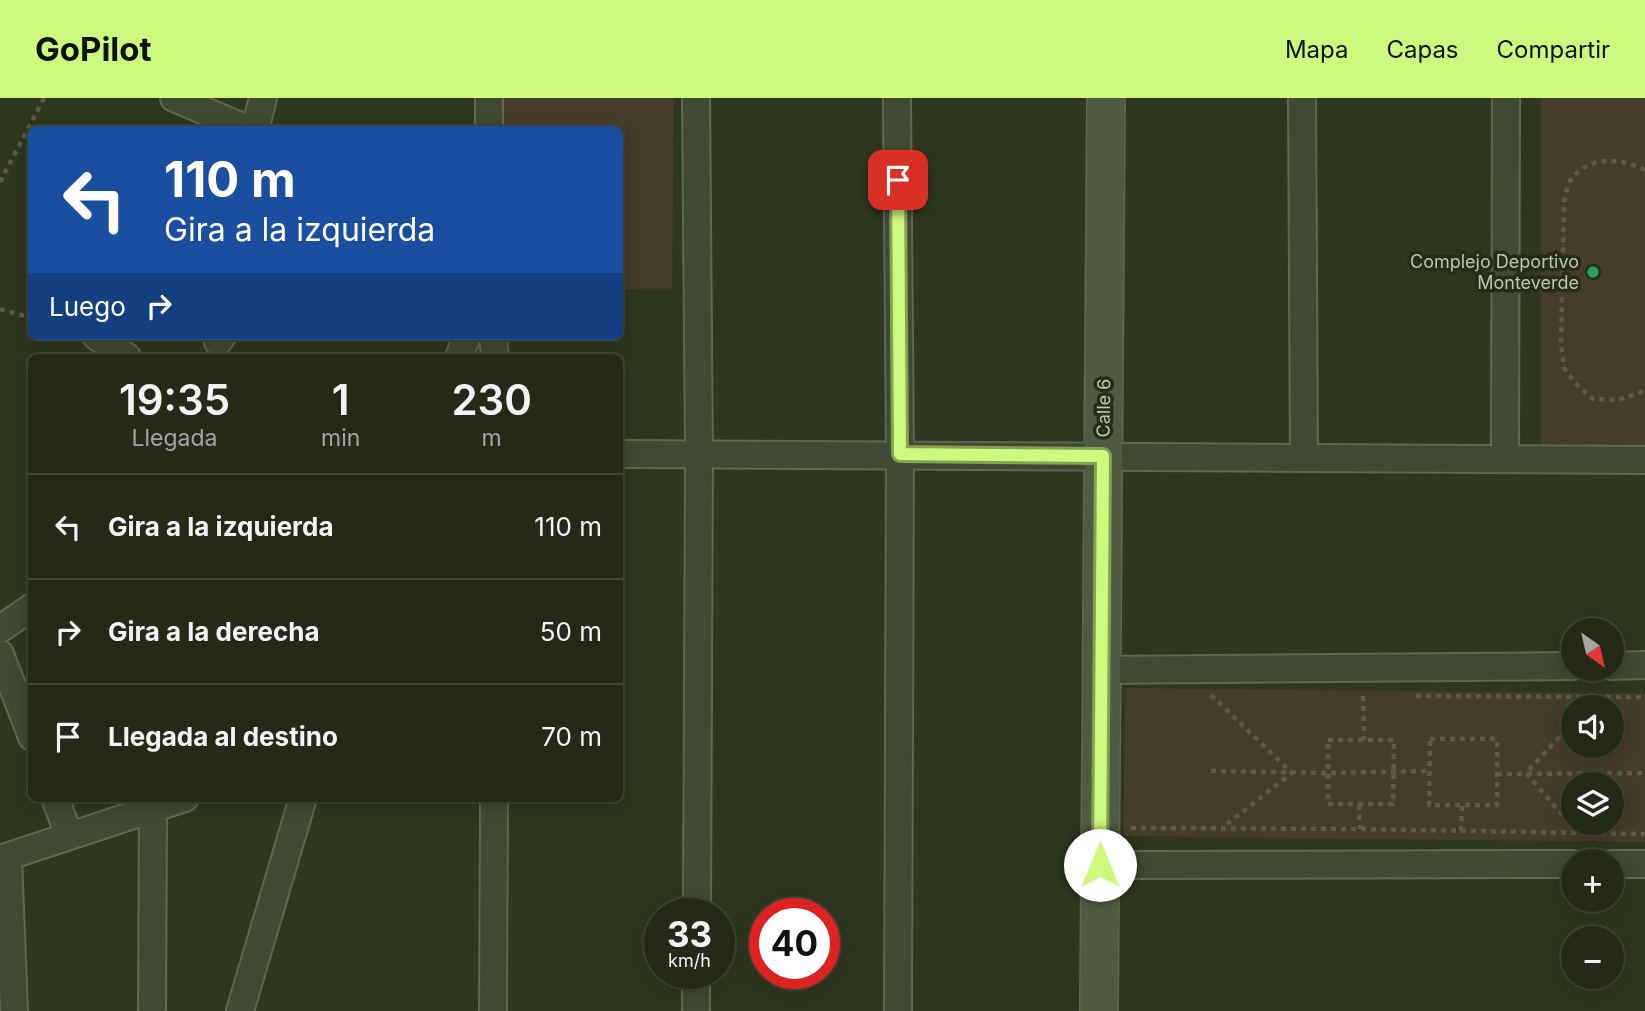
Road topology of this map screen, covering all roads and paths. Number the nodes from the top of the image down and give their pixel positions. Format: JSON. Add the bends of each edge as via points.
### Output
{"nodes":[{"id":1,"x":44,"y":98,"type":"edge"},
{"id":2,"x":174,"y":98,"type":"edge"},
{"id":3,"x":263,"y":98,"type":"edge"},
{"id":4,"x":489,"y":98,"type":"edge"},
{"id":5,"x":696,"y":98,"type":"edge"},
{"id":6,"x":897,"y":98,"type":"edge"},
{"id":7,"x":1106,"y":98,"type":"edge"},
{"id":8,"x":1302,"y":98,"type":"edge"},
{"id":9,"x":1506,"y":98,"type":"edge"},
{"id":10,"x":30,"y":126,"type":"edge"},
{"id":11,"x":242,"y":126,"type":"edge"},
{"id":12,"x":253,"y":126,"type":"edge"},
{"id":13,"x":489,"y":126,"type":"edge"},
{"id":14,"x":28,"y":129,"type":"edge"},
{"id":15,"x":1645,"y":170,"type":"edge"},
{"id":16,"x":0,"y":183,"type":"edge"},
{"id":17,"x":0,"y":309,"type":"edge"},
{"id":18,"x":28,"y":317,"type":"edge"},
{"id":19,"x":102,"y":340,"type":"edge"},
{"id":20,"x":123,"y":354,"type":"edge"},
{"id":21,"x":1645,"y":387,"type":"edge"},
{"id":22,"x":623,"y":454,"type":"edge"},
{"id":23,"x":900,"y":454,"type":"junction"},
{"id":24,"x":699,"y":456,"type":"junction"},
{"id":25,"x":1103,"y":456,"type":"junction"},
{"id":26,"x":1304,"y":458,"type":"junction"},
{"id":27,"x":1506,"y":459,"type":"junction"},
{"id":28,"x":1645,"y":460,"type":"edge"},
{"id":29,"x":28,"y":590,"type":"edge"},
{"id":30,"x":0,"y":607,"type":"edge"},
{"id":31,"x":28,"y":610,"type":"edge"},
{"id":32,"x":0,"y":629,"type":"edge"},
{"id":33,"x":0,"y":654,"type":"edge"},
{"id":34,"x":1645,"y":665,"type":"edge"},
{"id":35,"x":1561,"y":666,"type":"edge"},
{"id":36,"x":1624,"y":666,"type":"edge"},
{"id":37,"x":1101,"y":670,"type":"junction"},
{"id":38,"x":1211,"y":695,"type":"dead end"},
{"id":39,"x":1363,"y":696,"type":"dead end"},
{"id":40,"x":28,"y":727,"type":"edge"},
{"id":41,"x":1561,"y":735,"type":"edge"},
{"id":42,"x":1364,"y":740,"type":"junction"},
{"id":43,"x":1211,"y":771,"type":"dead end"},
{"id":44,"x":1394,"y":771,"type":"junction"},
{"id":45,"x":1429,"y":771,"type":"junction"},
{"id":46,"x":1292,"y":773,"type":"junction"},
{"id":47,"x":1328,"y":773,"type":"junction"},
{"id":48,"x":1526,"y":773,"type":"junction"},
{"id":49,"x":1645,"y":773,"type":"edge"},
{"id":50,"x":1497,"y":774,"type":"junction"},
{"id":51,"x":56,"y":802,"type":"edge"},
{"id":52,"x":174,"y":802,"type":"edge"},
{"id":53,"x":302,"y":802,"type":"edge"},
{"id":54,"x":494,"y":802,"type":"edge"},
{"id":55,"x":1359,"y":804,"type":"junction"},
{"id":56,"x":1462,"y":805,"type":"junction"},
{"id":57,"x":153,"y":810,"type":"junction"},
{"id":58,"x":1561,"y":813,"type":"edge"},
{"id":59,"x":1129,"y":828,"type":"dead end"},
{"id":60,"x":1221,"y":829,"type":"junction"},
{"id":61,"x":1360,"y":829,"type":"junction"},
{"id":62,"x":1461,"y":831,"type":"junction"},
{"id":63,"x":1561,"y":833,"type":"edge"},
{"id":64,"x":1624,"y":834,"type":"edge"},
{"id":65,"x":1645,"y":834,"type":"edge"},
{"id":66,"x":69,"y":835,"type":"junction"},
{"id":67,"x":4,"y":858,"type":"edge"},
{"id":68,"x":1561,"y":864,"type":"edge"},
{"id":69,"x":1624,"y":864,"type":"edge"},
{"id":70,"x":1645,"y":864,"type":"edge"},
{"id":71,"x":1100,"y":865,"type":"junction"},
{"id":72,"x":696,"y":898,"type":"edge"},
{"id":73,"x":696,"y":989,"type":"edge"},
{"id":74,"x":14,"y":1011,"type":"edge"},
{"id":75,"x":152,"y":1011,"type":"edge"},
{"id":76,"x":240,"y":1011,"type":"edge"},
{"id":77,"x":493,"y":1011,"type":"edge"},
{"id":78,"x":696,"y":1011,"type":"edge"},
{"id":79,"x":898,"y":1011,"type":"edge"},
{"id":80,"x":1099,"y":1011,"type":"edge"}],
"edges":[{"from":1,"to":10,"type":"path"},
{"from":2,"to":11,"type":"street"},
{"from":3,"to":12,"type":"street"},
{"from":4,"to":13,"type":"street"},
{"from":5,"to":24,"type":"street"},
{"from":6,"to":23,"type":"street"},
{"from":7,"to":25,"type":"street","name":"Calle 6"},
{"from":8,"to":26,"type":"street"},
{"from":9,"to":27,"type":"street"},
{"from":14,"to":16,"type":"path"},
{"from":15,"to":21,"type":"path","via":[[1613,159],[1586,168],[1571,180],[1564,202],[1561,344],[1564,368],[1593,399],[1618,400]]},
{"from":17,"to":18,"type":"path"},
{"from":19,"to":20,"type":"street"},
{"from":22,"to":24,"type":"street"},
{"from":23,"to":24,"type":"street"},
{"from":23,"to":25,"type":"street"},
{"from":23,"to":79,"type":"street"},
{"from":24,"to":72,"type":"street"},
{"from":25,"to":26,"type":"street"},
{"from":25,"to":37,"type":"street","name":"Calle 6"},
{"from":26,"to":27,"type":"street"},
{"from":27,"to":28,"type":"street"},
{"from":29,"to":30,"type":"street"},
{"from":31,"to":32,"type":"street"},
{"from":33,"to":40,"type":"street"},
{"from":34,"to":36,"type":"street"},
{"from":35,"to":37,"type":"street"},
{"from":37,"to":71,"type":"street","name":"Calle 6"},
{"from":38,"to":46,"type":"path"},
{"from":39,"to":42,"type":"path"},
{"from":41,"to":48,"type":"path"},
{"from":42,"to":44,"type":"path","via":[[1394,740]]},
{"from":42,"to":47,"type":"path","via":[[1328,740]]},
{"from":43,"to":46,"type":"path"},
{"from":44,"to":45,"type":"path"},
{"from":44,"to":47,"type":"path"},
{"from":44,"to":55,"type":"path","via":[[1394,804]]},
{"from":45,"to":50,"type":"path","via":[[1430,739],[1497,739]]},
{"from":45,"to":56,"type":"path","via":[[1429,805]]},
{"from":46,"to":47,"type":"path"},
{"from":46,"to":60,"type":"path"},
{"from":47,"to":55,"type":"path","via":[[1328,804]]},
{"from":48,"to":49,"type":"path"},
{"from":48,"to":50,"type":"path"},
{"from":48,"to":58,"type":"path"},
{"from":50,"to":56,"type":"path","via":[[1497,805]]},
{"from":51,"to":66,"type":"street"},
{"from":52,"to":57,"type":"street"},
{"from":53,"to":76,"type":"street"},
{"from":54,"to":77,"type":"street"},
{"from":55,"to":61,"type":"path"},
{"from":56,"to":62,"type":"path"},
{"from":57,"to":66,"type":"street"},
{"from":57,"to":75,"type":"street"},
{"from":59,"to":60,"type":"path"},
{"from":60,"to":61,"type":"path"},
{"from":61,"to":62,"type":"path"},
{"from":62,"to":63,"type":"path"},
{"from":64,"to":65,"type":"path"},
{"from":66,"to":67,"type":"street"},
{"from":67,"to":74,"type":"street"},
{"from":68,"to":71,"type":"street"},
{"from":69,"to":70,"type":"street"},
{"from":71,"to":80,"type":"street","name":"Calle 6"},
{"from":73,"to":78,"type":"street"}]}
